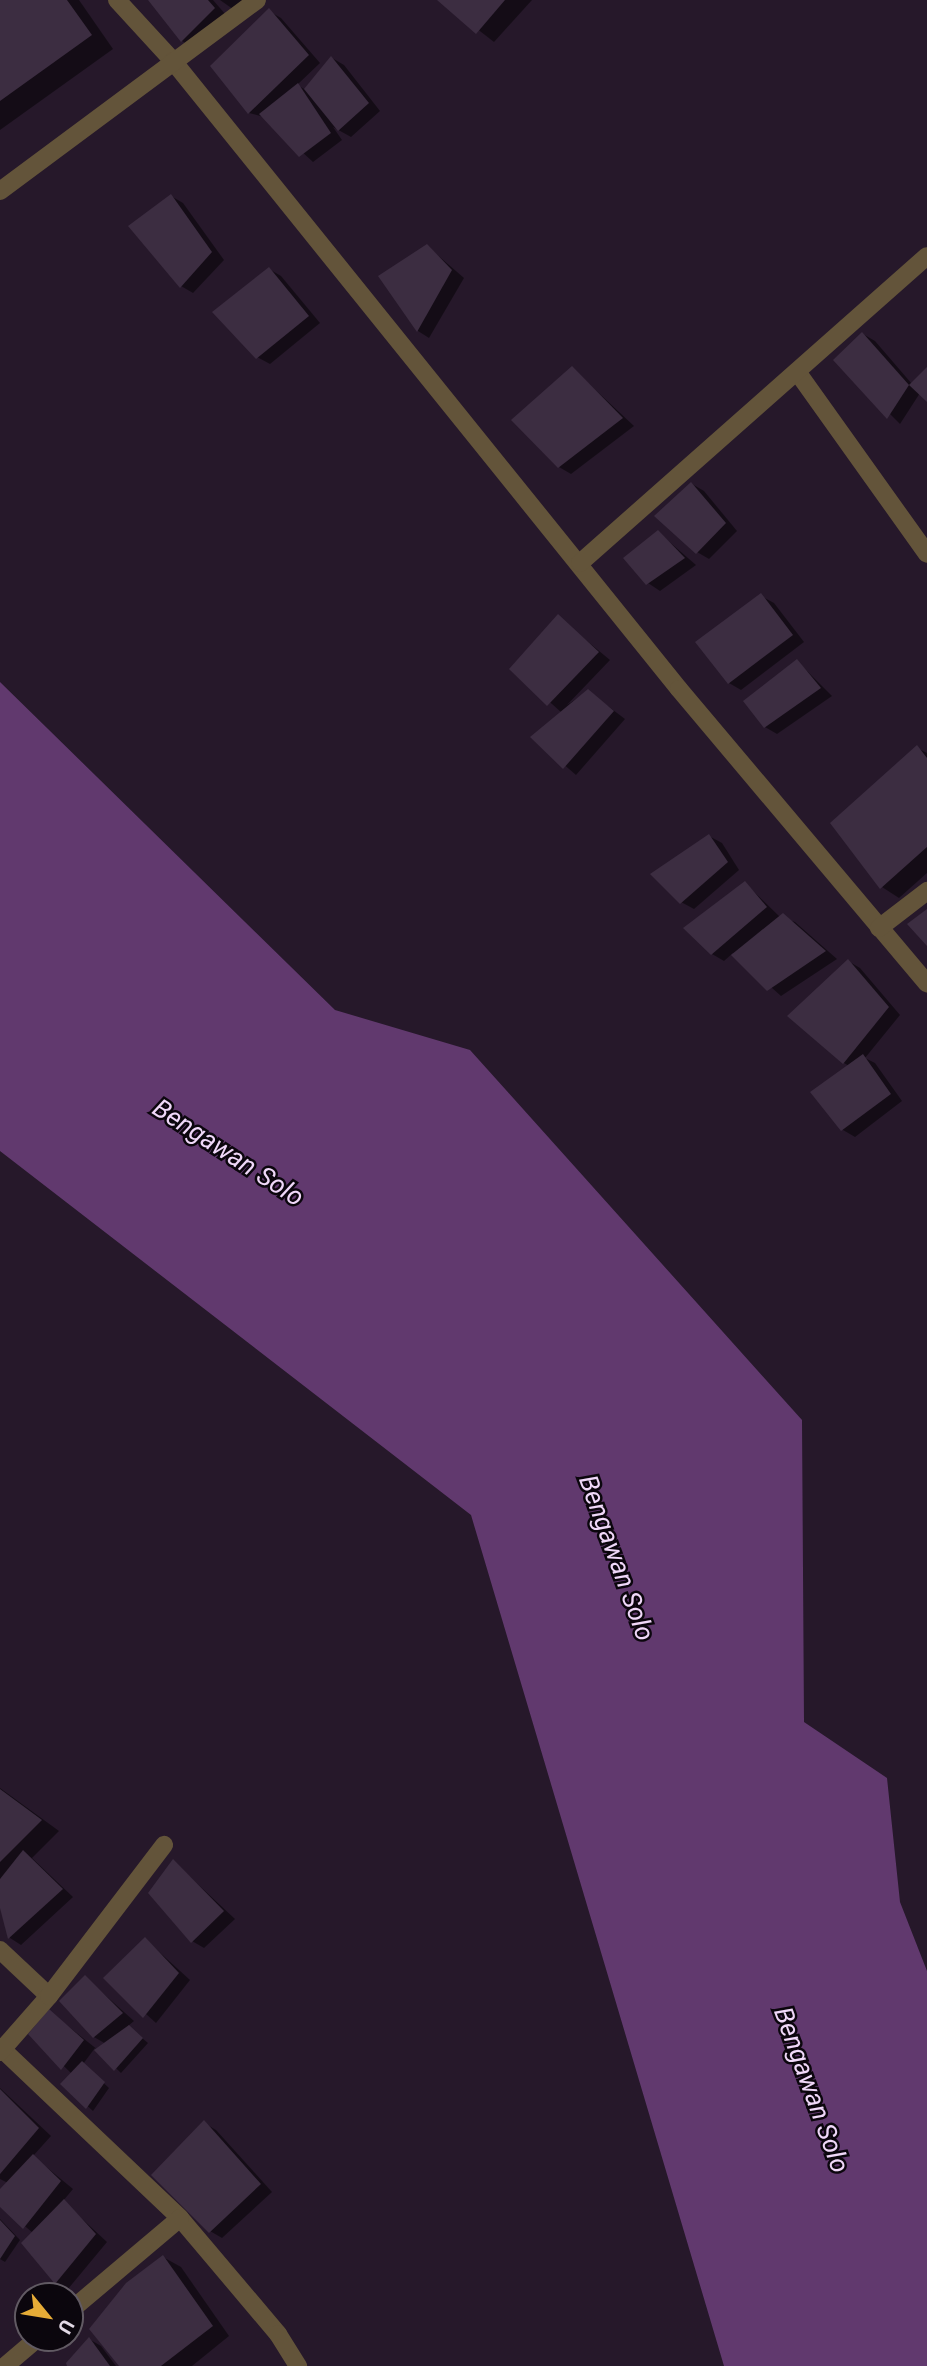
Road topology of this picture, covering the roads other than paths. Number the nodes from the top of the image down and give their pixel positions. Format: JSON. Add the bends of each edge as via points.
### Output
{"nodes":[{"id":1,"x":117,"y":0,"type":"edge"},
{"id":2,"x":257,"y":0,"type":"edge"},
{"id":3,"x":173,"y":61,"type":"junction"},
{"id":4,"x":0,"y":191,"type":"edge"},
{"id":5,"x":927,"y":256,"type":"edge"},
{"id":6,"x":798,"y":373,"type":"junction"},
{"id":7,"x":927,"y":554,"type":"edge"},
{"id":8,"x":580,"y":563,"type":"junction"},
{"id":9,"x":927,"y":891,"type":"edge"},
{"id":10,"x":879,"y":928,"type":"junction"},
{"id":11,"x":927,"y":985,"type":"edge"},
{"id":12,"x":164,"y":1845,"type":"dead end"},
{"id":13,"x":0,"y":1950,"type":"edge"},
{"id":14,"x":49,"y":1996,"type":"junction"},
{"id":15,"x":1,"y":2051,"type":"edge"},
{"id":16,"x":180,"y":2218,"type":"junction"},
{"id":17,"x":84,"y":2299,"type":"edge"},
{"id":18,"x":22,"y":2352,"type":"edge"},
{"id":19,"x":5,"y":2366,"type":"edge"},
{"id":20,"x":298,"y":2366,"type":"edge"}],
"edges":[{"from":1,"to":3,"type":"street"},
{"from":2,"to":3,"type":"street"},
{"from":3,"to":4,"type":"street"},
{"from":3,"to":8,"type":"street"},
{"from":5,"to":6,"type":"street"},
{"from":6,"to":7,"type":"street"},
{"from":6,"to":8,"type":"street"},
{"from":8,"to":10,"type":"street"},
{"from":9,"to":10,"type":"street"},
{"from":10,"to":11,"type":"street"},
{"from":12,"to":14,"type":"street"},
{"from":13,"to":14,"type":"street"},
{"from":14,"to":15,"type":"street"},
{"from":15,"to":16,"type":"street"},
{"from":16,"to":17,"type":"street"},
{"from":16,"to":20,"type":"street","via":[[278,2334]]},
{"from":18,"to":19,"type":"street"}]}
